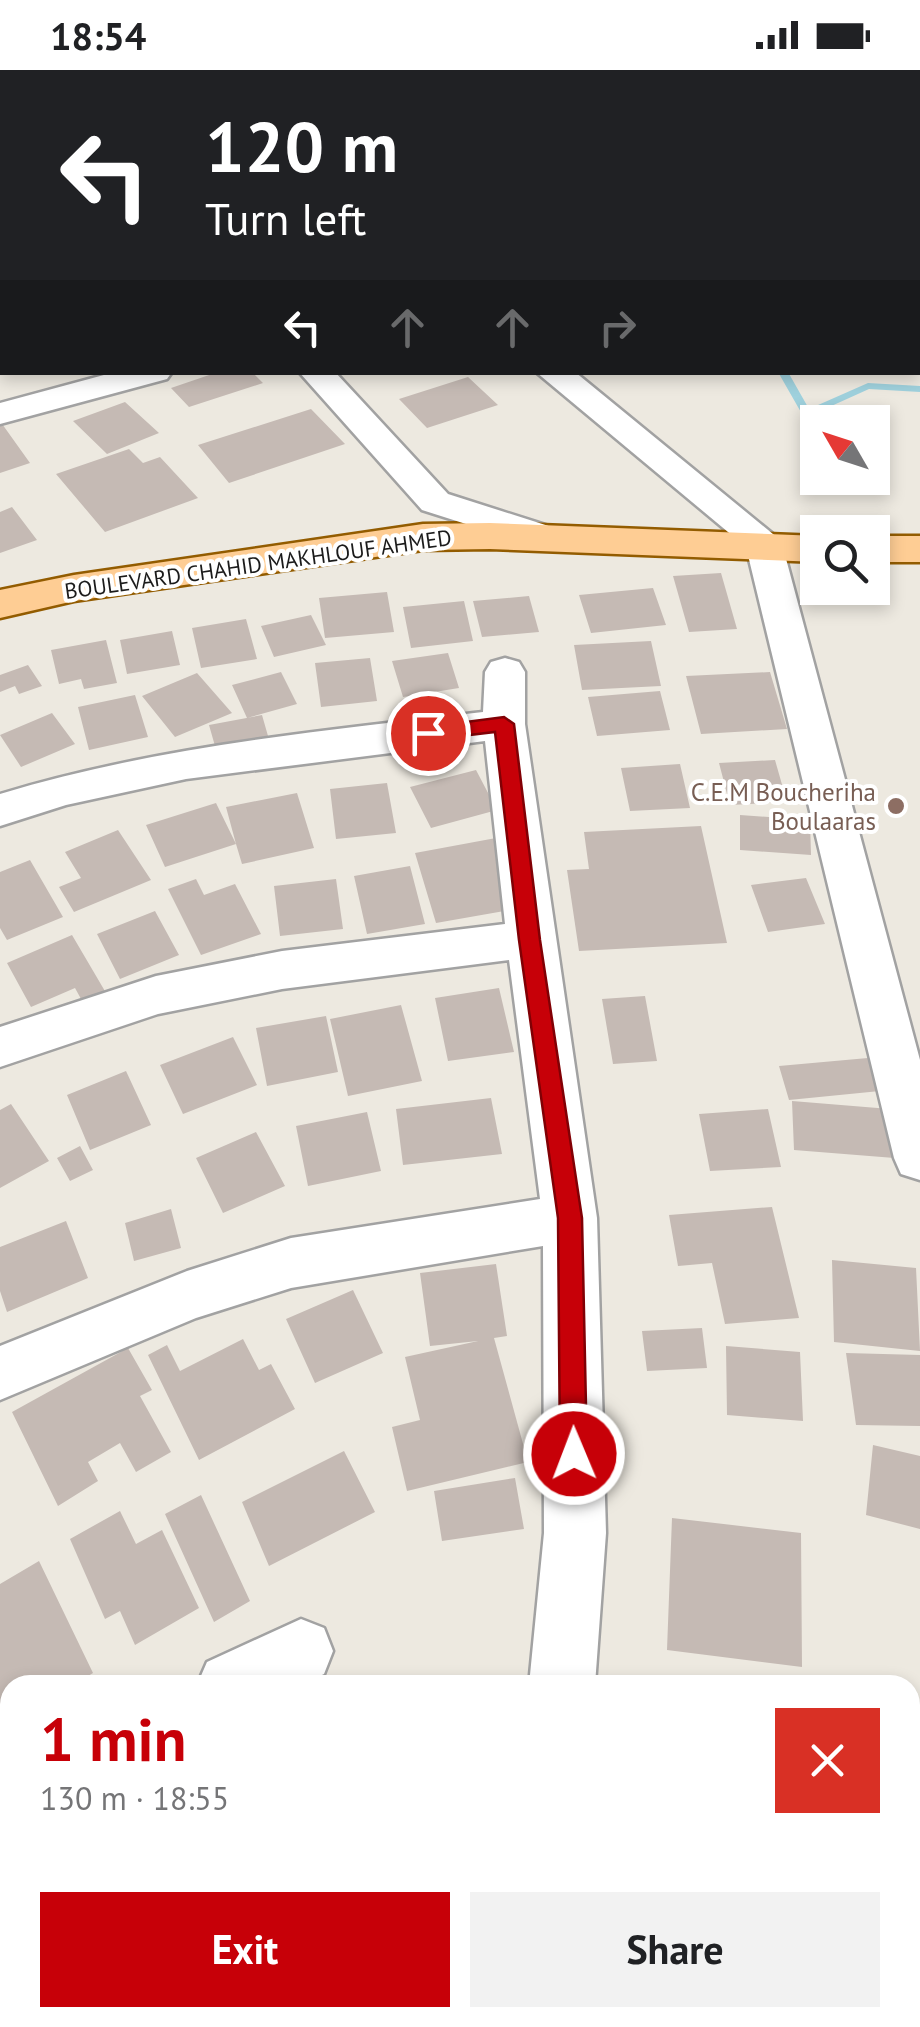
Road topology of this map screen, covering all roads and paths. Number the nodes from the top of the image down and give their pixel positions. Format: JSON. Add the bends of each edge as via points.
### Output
{"nodes":[{"id":1,"x":143,"y":375,"type":"edge"},
{"id":2,"x":319,"y":375,"type":"edge"},
{"id":3,"x":558,"y":375,"type":"edge"},
{"id":4,"x":0,"y":414,"type":"edge"},
{"id":5,"x":548,"y":538,"type":"junction"},
{"id":6,"x":768,"y":548,"type":"junction"},
{"id":7,"x":800,"y":548,"type":"edge"},
{"id":8,"x":890,"y":549,"type":"edge"},
{"id":9,"x":920,"y":549,"type":"edge"},
{"id":10,"x":0,"y":604,"type":"edge"},
{"id":11,"x":505,"y":672,"type":"dead end"},
{"id":12,"x":504,"y":724,"type":"junction"},
{"id":13,"x":0,"y":810,"type":"edge"},
{"id":14,"x":530,"y":940,"type":"junction"},
{"id":15,"x":0,"y":1047,"type":"edge"},
{"id":16,"x":920,"y":1158,"type":"edge"},
{"id":17,"x":570,"y":1218,"type":"junction"},
{"id":18,"x":0,"y":1374,"type":"edge"},
{"id":19,"x":301,"y":1650,"type":"dead end"},
{"id":20,"x":250,"y":1675,"type":"edge"},
{"id":21,"x":563,"y":1675,"type":"edge"}],
"edges":[{"from":1,"to":4,"type":"street"},
{"from":2,"to":5,"type":"street","via":[[435,502]]},
{"from":3,"to":6,"type":"street"},
{"from":5,"to":6,"type":"main road","name":"BOULEVARD CHAHID MAKHLOUF AHMED"},
{"from":5,"to":10,"type":"main road","name":"BOULEVARD CHAHID MAKHLOUF AHMED","via":[[423,537]]},
{"from":6,"to":7,"type":"main road","name":"BOULEVARD CHAHID MAKHLOUF AHMED"},
{"from":6,"to":16,"type":"street"},
{"from":8,"to":9,"type":"main road"},
{"from":11,"to":12,"type":"street"},
{"from":12,"to":13,"type":"street","via":[[164,766]]},
{"from":12,"to":14,"type":"street"},
{"from":14,"to":15,"type":"street","via":[[282,970],[174,991]]},
{"from":14,"to":17,"type":"street"},
{"from":17,"to":18,"type":"street","via":[[290,1263],[187,1296]]},
{"from":17,"to":21,"type":"street","via":[[574,1533]]},
{"from":19,"to":20,"type":"street"}]}
